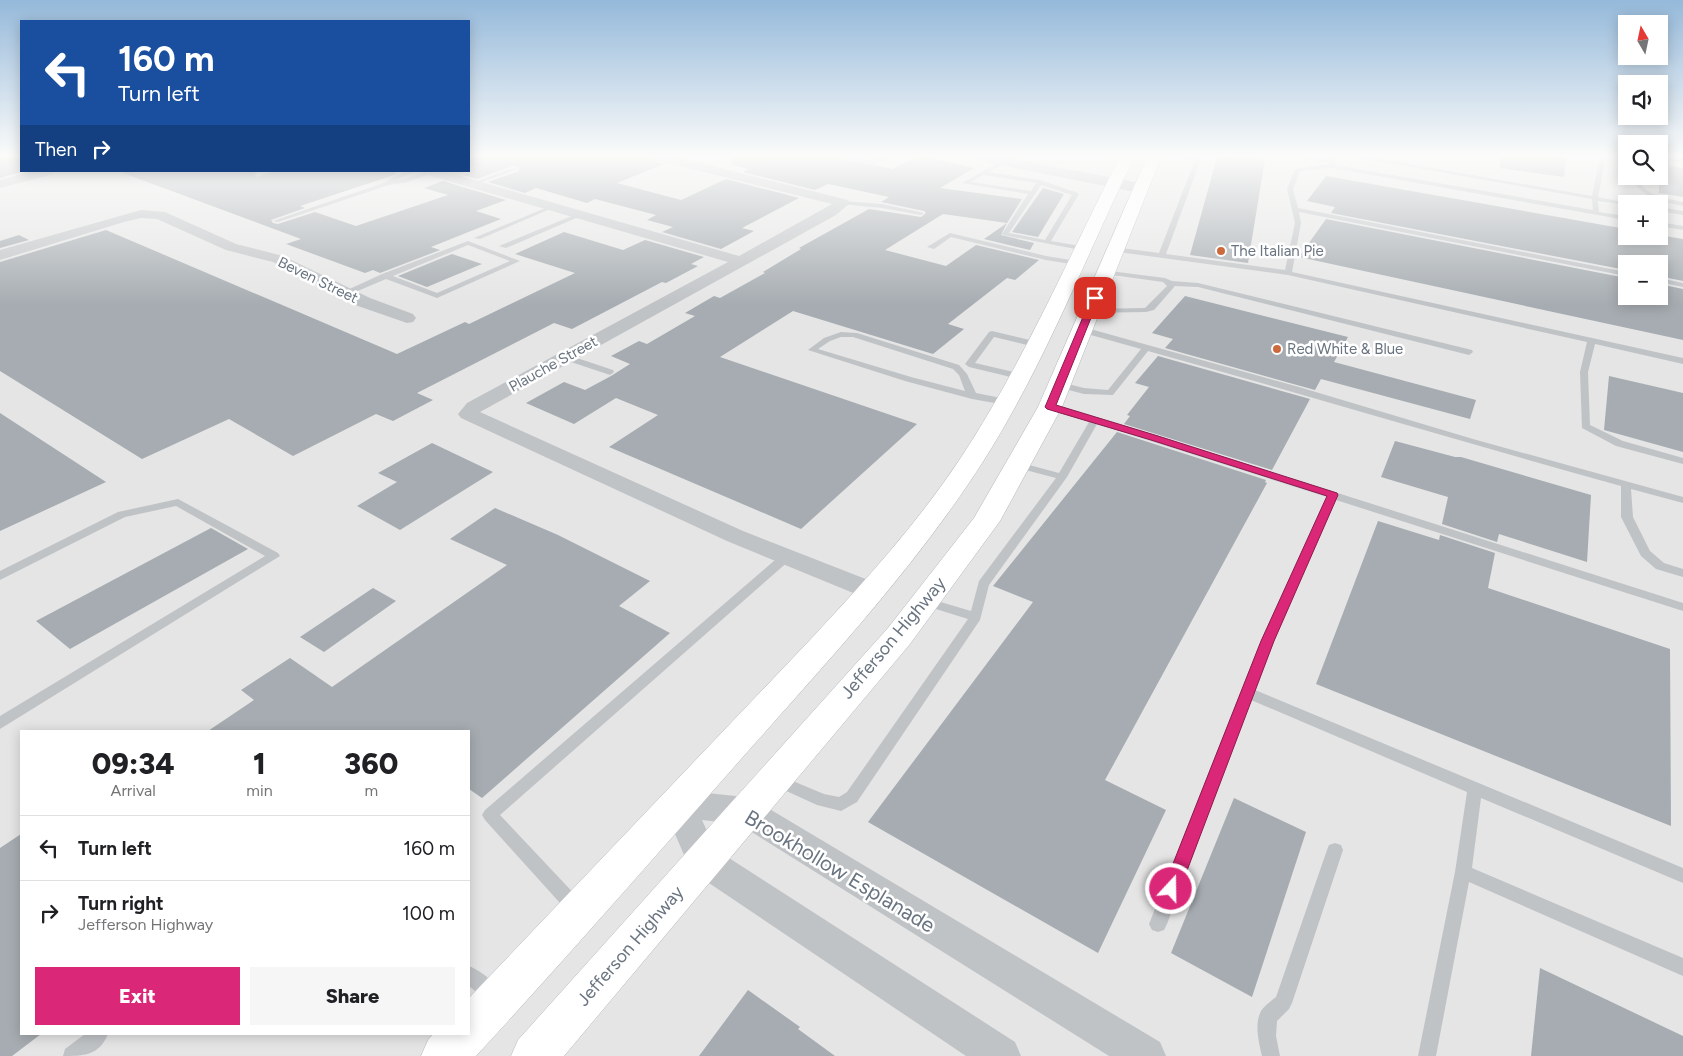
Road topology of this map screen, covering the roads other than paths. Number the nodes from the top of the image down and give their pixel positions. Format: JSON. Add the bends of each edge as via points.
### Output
{"nodes":[{"id":1,"x":319,"y":206,"type":"edge"},
{"id":2,"x":839,"y":206,"type":"edge"},
{"id":3,"x":884,"y":206,"type":"edge"},
{"id":4,"x":1023,"y":206,"type":"edge"},
{"id":5,"x":1069,"y":206,"type":"edge"},
{"id":6,"x":1115,"y":206,"type":"edge"},
{"id":7,"x":1180,"y":206,"type":"edge"},
{"id":8,"x":1562,"y":206,"type":"edge"},
{"id":9,"x":1596,"y":206,"type":"edge"},
{"id":10,"x":552,"y":207,"type":"joint"},
{"id":11,"x":1295,"y":209,"type":"joint"},
{"id":12,"x":1668,"y":210,"type":"edge"},
{"id":13,"x":921,"y":213,"type":"dead end"},
{"id":14,"x":1596,"y":213,"type":"junction"},
{"id":15,"x":1683,"y":213,"type":"edge"},
{"id":16,"x":579,"y":215,"type":"junction"},
{"id":17,"x":1618,"y":217,"type":"edge"},
{"id":18,"x":276,"y":221,"type":"dead end"},
{"id":19,"x":1668,"y":226,"type":"edge"},
{"id":20,"x":1683,"y":228,"type":"edge"},
{"id":21,"x":478,"y":238,"type":"dead end"},
{"id":22,"x":1047,"y":242,"type":"junction"},
{"id":23,"x":503,"y":246,"type":"dead end"},
{"id":24,"x":931,"y":247,"type":"dead end"},
{"id":25,"x":0,"y":255,"type":"edge"},
{"id":26,"x":1162,"y":256,"type":"junction"},
{"id":27,"x":1095,"y":258,"type":"junction"},
{"id":28,"x":741,"y":261,"type":"junction"},
{"id":29,"x":1618,"y":272,"type":"edge"},
{"id":30,"x":1288,"y":273,"type":"junction"},
{"id":31,"x":385,"y":276,"type":"junction"},
{"id":32,"x":1668,"y":282,"type":"edge"},
{"id":33,"x":1170,"y":283,"type":"junction"},
{"id":34,"x":1683,"y":285,"type":"edge"},
{"id":35,"x":345,"y":293,"type":"junction"},
{"id":36,"x":407,"y":318,"type":"dead end"},
{"id":37,"x":1087,"y":320,"type":"junction"},
{"id":38,"x":1591,"y":341,"type":"junction"},
{"id":39,"x":1035,"y":344,"type":"junction"},
{"id":40,"x":1146,"y":348,"type":"junction"},
{"id":41,"x":1470,"y":352,"type":"dead end"},
{"id":42,"x":566,"y":357,"type":"junction"},
{"id":43,"x":1683,"y":361,"type":"edge"},
{"id":44,"x":610,"y":372,"type":"dead end"},
{"id":45,"x":1012,"y":389,"type":"junction"},
{"id":46,"x":972,"y":396,"type":"junction"},
{"id":47,"x":1055,"y":396,"type":"junction"},
{"id":48,"x":1095,"y":420,"type":"junction"},
{"id":49,"x":1683,"y":461,"type":"edge"},
{"id":50,"x":1018,"y":465,"type":"junction"},
{"id":51,"x":1062,"y":477,"type":"junction"},
{"id":52,"x":1626,"y":484,"type":"junction"},
{"id":53,"x":1333,"y":495,"type":"junction"},
{"id":54,"x":1683,"y":500,"type":"edge"},
{"id":55,"x":786,"y":557,"type":"junction"},
{"id":56,"x":1683,"y":573,"type":"edge"},
{"id":57,"x":0,"y":576,"type":"edge"},
{"id":58,"x":872,"y":591,"type":"junction"},
{"id":59,"x":926,"y":602,"type":"junction"},
{"id":60,"x":1683,"y":607,"type":"edge"},
{"id":61,"x":976,"y":617,"type":"junction"},
{"id":62,"x":1247,"y":692,"type":"junction"},
{"id":63,"x":0,"y":723,"type":"edge"},
{"id":64,"x":773,"y":779,"type":"junction"},
{"id":65,"x":1474,"y":788,"type":"junction"},
{"id":66,"x":678,"y":804,"type":"junction"},
{"id":67,"x":745,"y":811,"type":"junction"},
{"id":68,"x":1335,"y":850,"type":"dead end"},
{"id":69,"x":703,"y":860,"type":"junction"},
{"id":70,"x":1463,"y":872,"type":"junction"},
{"id":71,"x":1683,"y":876,"type":"edge"},
{"id":72,"x":580,"y":912,"type":"junction"},
{"id":73,"x":1158,"y":924,"type":"dead end"},
{"id":74,"x":1683,"y":967,"type":"edge"},
{"id":75,"x":470,"y":976,"type":"edge"},
{"id":76,"x":498,"y":999,"type":"junction"},
{"id":77,"x":470,"y":1029,"type":"edge"},
{"id":78,"x":98,"y":1035,"type":"edge"},
{"id":79,"x":464,"y":1035,"type":"edge"},
{"id":80,"x":72,"y":1056,"type":"edge"},
{"id":81,"x":444,"y":1056,"type":"edge"},
{"id":82,"x":534,"y":1056,"type":"edge"},
{"id":83,"x":1001,"y":1056,"type":"edge"},
{"id":84,"x":1146,"y":1056,"type":"edge"},
{"id":85,"x":1271,"y":1056,"type":"edge"},
{"id":86,"x":1427,"y":1056,"type":"edge"}],
"edges":[{"from":1,"to":18,"type":"lane"},
{"from":2,"to":28,"type":"street","name":"Plauche Street"},
{"from":3,"to":13,"type":"lane"},
{"from":4,"to":22,"type":"lane","via":[[1004,233]]},
{"from":5,"to":22,"type":"lane"},
{"from":6,"to":27,"type":"main road","name":"Jefferson Highway"},
{"from":7,"to":26,"type":"lane"},
{"from":8,"to":14,"type":"lane"},
{"from":9,"to":14,"type":"lane"},
{"from":10,"to":16,"type":"street"},
{"from":10,"to":21,"type":"lane"},
{"from":11,"to":29,"type":"lane"},
{"from":11,"to":30,"type":"lane","via":[[1298,223]]},
{"from":12,"to":15,"type":"lane"},
{"from":14,"to":17,"type":"lane"},
{"from":16,"to":23,"type":"lane"},
{"from":16,"to":28,"type":"street"},
{"from":19,"to":20,"type":"lane"},
{"from":22,"to":27,"type":"lane"},
{"from":24,"to":27,"type":"lane","via":[[950,235],[1046,258]]},
{"from":25,"to":35,"type":"street","name":"Beven Street","via":[[120,219],[141,214],[160,215],[231,247],[278,259]]},
{"from":26,"to":27,"type":"lane"},
{"from":26,"to":30,"type":"lane"},
{"from":27,"to":33,"type":"lane"},
{"from":27,"to":37,"type":"main road","name":"Jefferson Highway"},
{"from":27,"to":39,"type":"main road","name":"Jefferson Highway"},
{"from":28,"to":42,"type":"street","name":"Plauche Street"},
{"from":30,"to":38,"type":"lane"},
{"from":31,"to":31,"type":"lane","via":[[468,243],[516,261],[437,296]]},
{"from":31,"to":35,"type":"lane"},
{"from":32,"to":34,"type":"lane"},
{"from":33,"to":37,"type":"lane","via":[[1171,286],[1151,308]]},
{"from":33,"to":41,"type":"lane","via":[[1198,285]]},
{"from":35,"to":36,"type":"street","name":"Beven Street"},
{"from":37,"to":40,"type":"lane"},
{"from":37,"to":47,"type":"main road","name":"Jefferson Highway"},
{"from":38,"to":43,"type":"lane"},
{"from":38,"to":49,"type":"lane","via":[[1584,372],[1585,426],[1615,443]]},
{"from":39,"to":45,"type":"main road","name":"Jefferson Highway"},
{"from":39,"to":45,"type":"lane","via":[[992,334],[969,364]]},
{"from":40,"to":47,"type":"lane","via":[[1110,393],[1084,391]]},
{"from":40,"to":52,"type":"lane"},
{"from":42,"to":44,"type":"lane"},
{"from":42,"to":55,"type":"street","name":"Plauche Street","via":[[474,407],[468,414]]},
{"from":45,"to":46,"type":"lane"},
{"from":45,"to":58,"type":"main road","name":"Jefferson Highway","via":[[995,422],[945,499]]},
{"from":46,"to":46,"type":"lane","via":[[924,385],[812,350],[834,336],[854,336],[956,367],[963,374]]},
{"from":47,"to":48,"type":"lane"},
{"from":47,"to":50,"type":"main road","name":"Jefferson Highway"},
{"from":48,"to":51,"type":"lane"},
{"from":48,"to":53,"type":"lane"},
{"from":50,"to":51,"type":"lane"},
{"from":50,"to":59,"type":"main road","name":"Jefferson Highway","via":[[986,521]]},
{"from":51,"to":61,"type":"lane","via":[[983,584]]},
{"from":52,"to":54,"type":"lane"},
{"from":52,"to":56,"type":"lane","via":[[1627,517],[1645,553],[1660,566]]},
{"from":53,"to":60,"type":"lane"},
{"from":53,"to":62,"type":"lane"},
{"from":55,"to":58,"type":"street","name":"Plauche Street"},
{"from":55,"to":72,"type":"lane","via":[[490,815]]},
{"from":57,"to":63,"type":"lane","via":[[122,514],[178,502],[274,556]]},
{"from":58,"to":66,"type":"main road","name":"Jefferson Highway"},
{"from":59,"to":61,"type":"lane"},
{"from":59,"to":64,"type":"main road","name":"Jefferson Highway"},
{"from":61,"to":64,"type":"lane","via":[[852,797],[841,804],[822,800]]},
{"from":62,"to":65,"type":"lane"},
{"from":62,"to":73,"type":"lane"},
{"from":64,"to":67,"type":"main road","name":"Jefferson Highway"},
{"from":65,"to":70,"type":"lane"},
{"from":65,"to":71,"type":"lane"},
{"from":66,"to":67,"type":"street","name":"Brookhollow Esplanade"},
{"from":66,"to":69,"type":"street"},
{"from":66,"to":72,"type":"main road","name":"Jefferson Highway"},
{"from":67,"to":69,"type":"main road","name":"Jefferson Highway"},
{"from":67,"to":84,"type":"street","name":"Brookhollow Esplanade"},
{"from":68,"to":85,"type":"lane","via":[[1283,1003],[1268,1017]]},
{"from":69,"to":82,"type":"main road","name":"Jefferson Highway"},
{"from":69,"to":83,"type":"street"},
{"from":70,"to":74,"type":"lane"},
{"from":70,"to":86,"type":"lane"},
{"from":72,"to":76,"type":"main road","name":"Jefferson Highway"},
{"from":75,"to":76,"type":"lane"},
{"from":76,"to":77,"type":"main road","name":"Jefferson Highway"},
{"from":78,"to":80,"type":"lane"},
{"from":79,"to":81,"type":"main road"}]}
